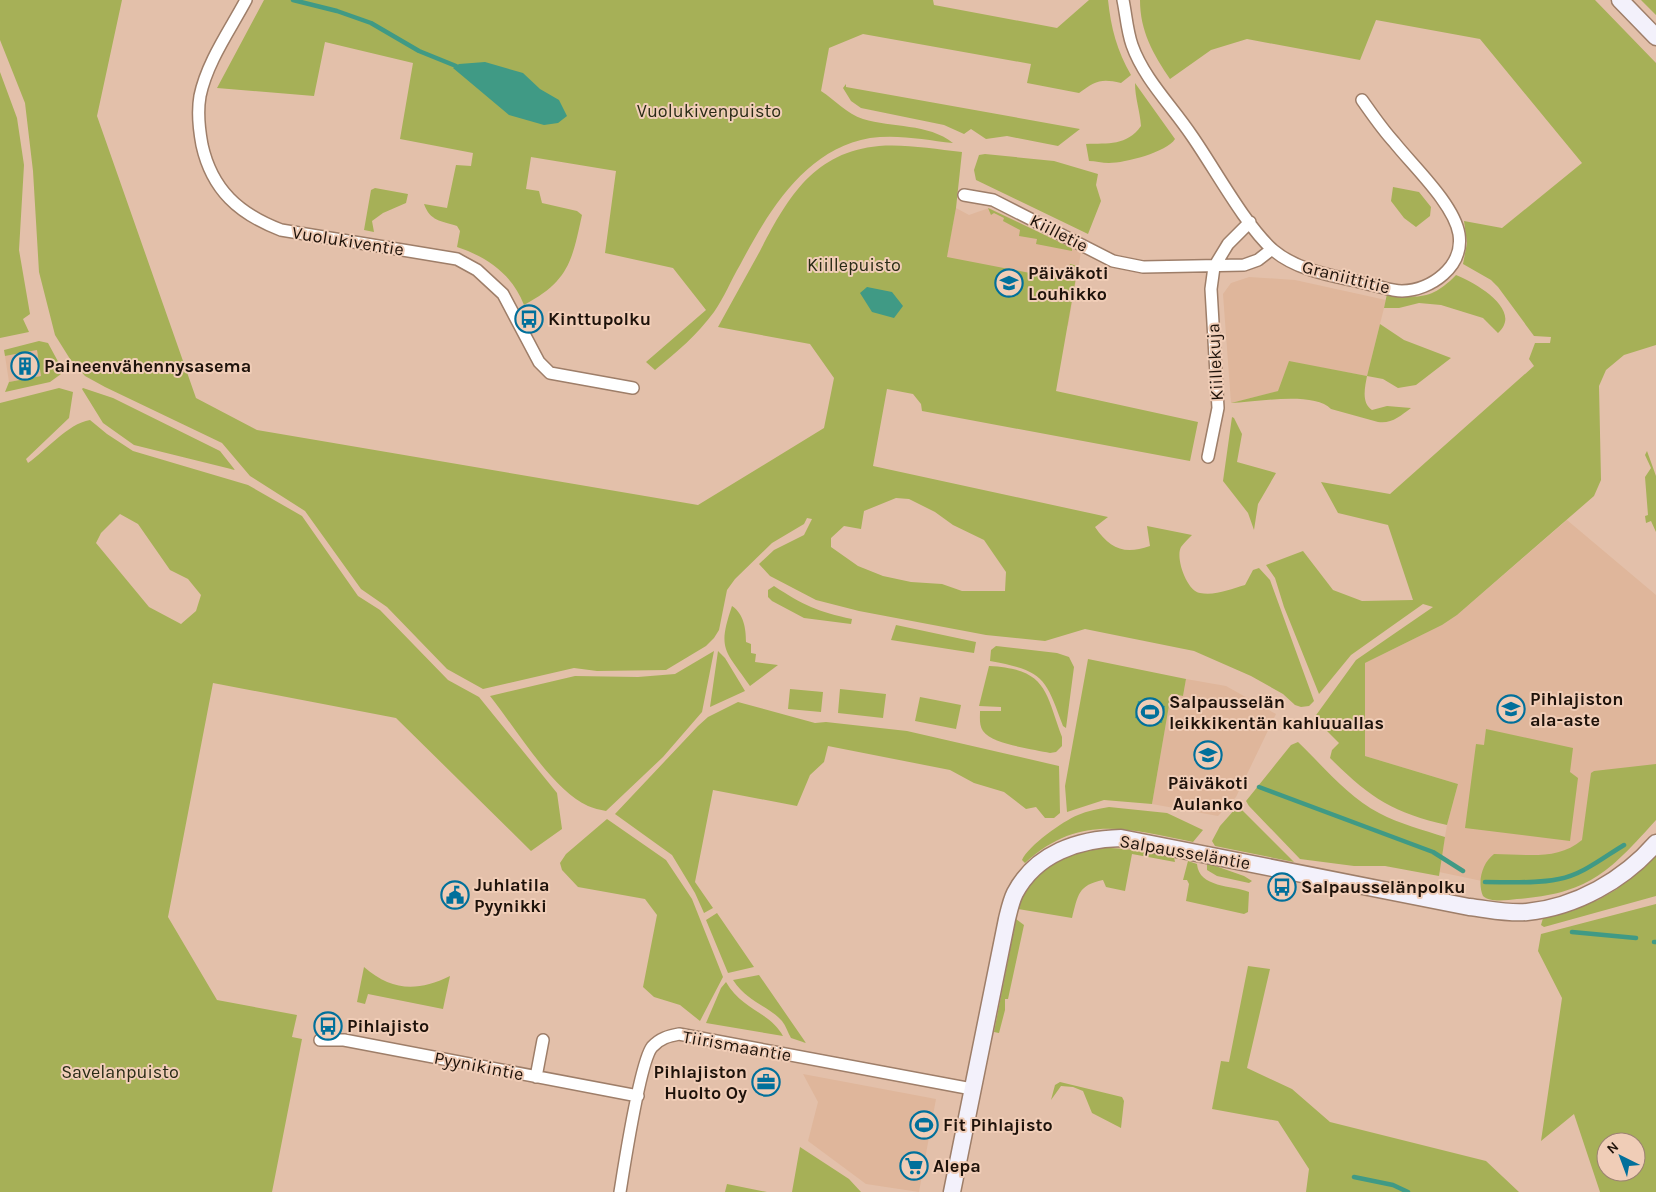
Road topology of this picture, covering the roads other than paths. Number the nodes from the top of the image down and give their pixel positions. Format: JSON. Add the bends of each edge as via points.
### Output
{"nodes":[{"id":1,"x":246,"y":0,"type":"edge"},
{"id":2,"x":1123,"y":0,"type":"edge"},
{"id":3,"x":1620,"y":0,"type":"edge"},
{"id":4,"x":1653,"y":31,"type":"edge"},
{"id":5,"x":1362,"y":100,"type":"dead end"},
{"id":6,"x":964,"y":195,"type":"dead end"},
{"id":7,"x":1250,"y":222,"type":"junction"},
{"id":8,"x":1272,"y":249,"type":"junction"},
{"id":9,"x":1214,"y":266,"type":"junction"},
{"id":10,"x":633,"y":388,"type":"dead end"},
{"id":11,"x":1208,"y":458,"type":"dead end"},
{"id":12,"x":1656,"y":843,"type":"edge"},
{"id":13,"x":320,"y":1040,"type":"dead end"},
{"id":14,"x":542,"y":1040,"type":"dead end"},
{"id":15,"x":536,"y":1077,"type":"junction"},
{"id":16,"x":972,"y":1089,"type":"junction"},
{"id":17,"x":638,"y":1096,"type":"junction"},
{"id":18,"x":620,"y":1192,"type":"edge"},
{"id":19,"x":952,"y":1192,"type":"edge"}],
"edges":[{"from":1,"to":10,"type":"street","name":"Vuolukiventie","via":[[210,68],[200,96],[198,126],[207,166],[233,204],[280,230],[457,259],[477,270],[503,294],[539,362],[550,373]]},
{"from":2,"to":7,"type":"street","name":"Graniittitie","via":[[1131,44],[1145,72]]},
{"from":3,"to":4,"type":"street"},
{"from":5,"to":8,"type":"street","name":"Graniittitie","via":[[1453,217],[1459,235],[1452,265],[1443,276],[1424,287],[1401,291],[1311,270],[1286,260]]},
{"from":6,"to":9,"type":"street","name":"Kiilletie","via":[[993,200],[1112,261],[1143,267]]},
{"from":7,"to":8,"type":"street","name":"Graniittitie"},
{"from":7,"to":9,"type":"street","via":[[1228,244]]},
{"from":8,"to":9,"type":"street","name":"Kiilletie","via":[[1244,266]]},
{"from":9,"to":11,"type":"street","name":"Kiillekuja","via":[[1211,289],[1218,408]]},
{"from":12,"to":16,"type":"street","name":"Salpausseläntie","via":[[1608,884],[1568,903],[1525,912],[1469,907],[1121,838],[1079,842],[1046,859],[1030,873],[1015,894]]},
{"from":13,"to":15,"type":"street","name":"Pyynikintie","via":[[344,1040]]},
{"from":14,"to":15,"type":"street"},
{"from":15,"to":17,"type":"street","name":"Pyynikintie"},
{"from":16,"to":17,"type":"street","name":"Tiirismaantie","via":[[679,1034],[663,1038],[651,1048]]},
{"from":16,"to":19,"type":"street","name":"Salpausseläntie"},
{"from":17,"to":18,"type":"street","name":"Tiirismaantie"}]}
